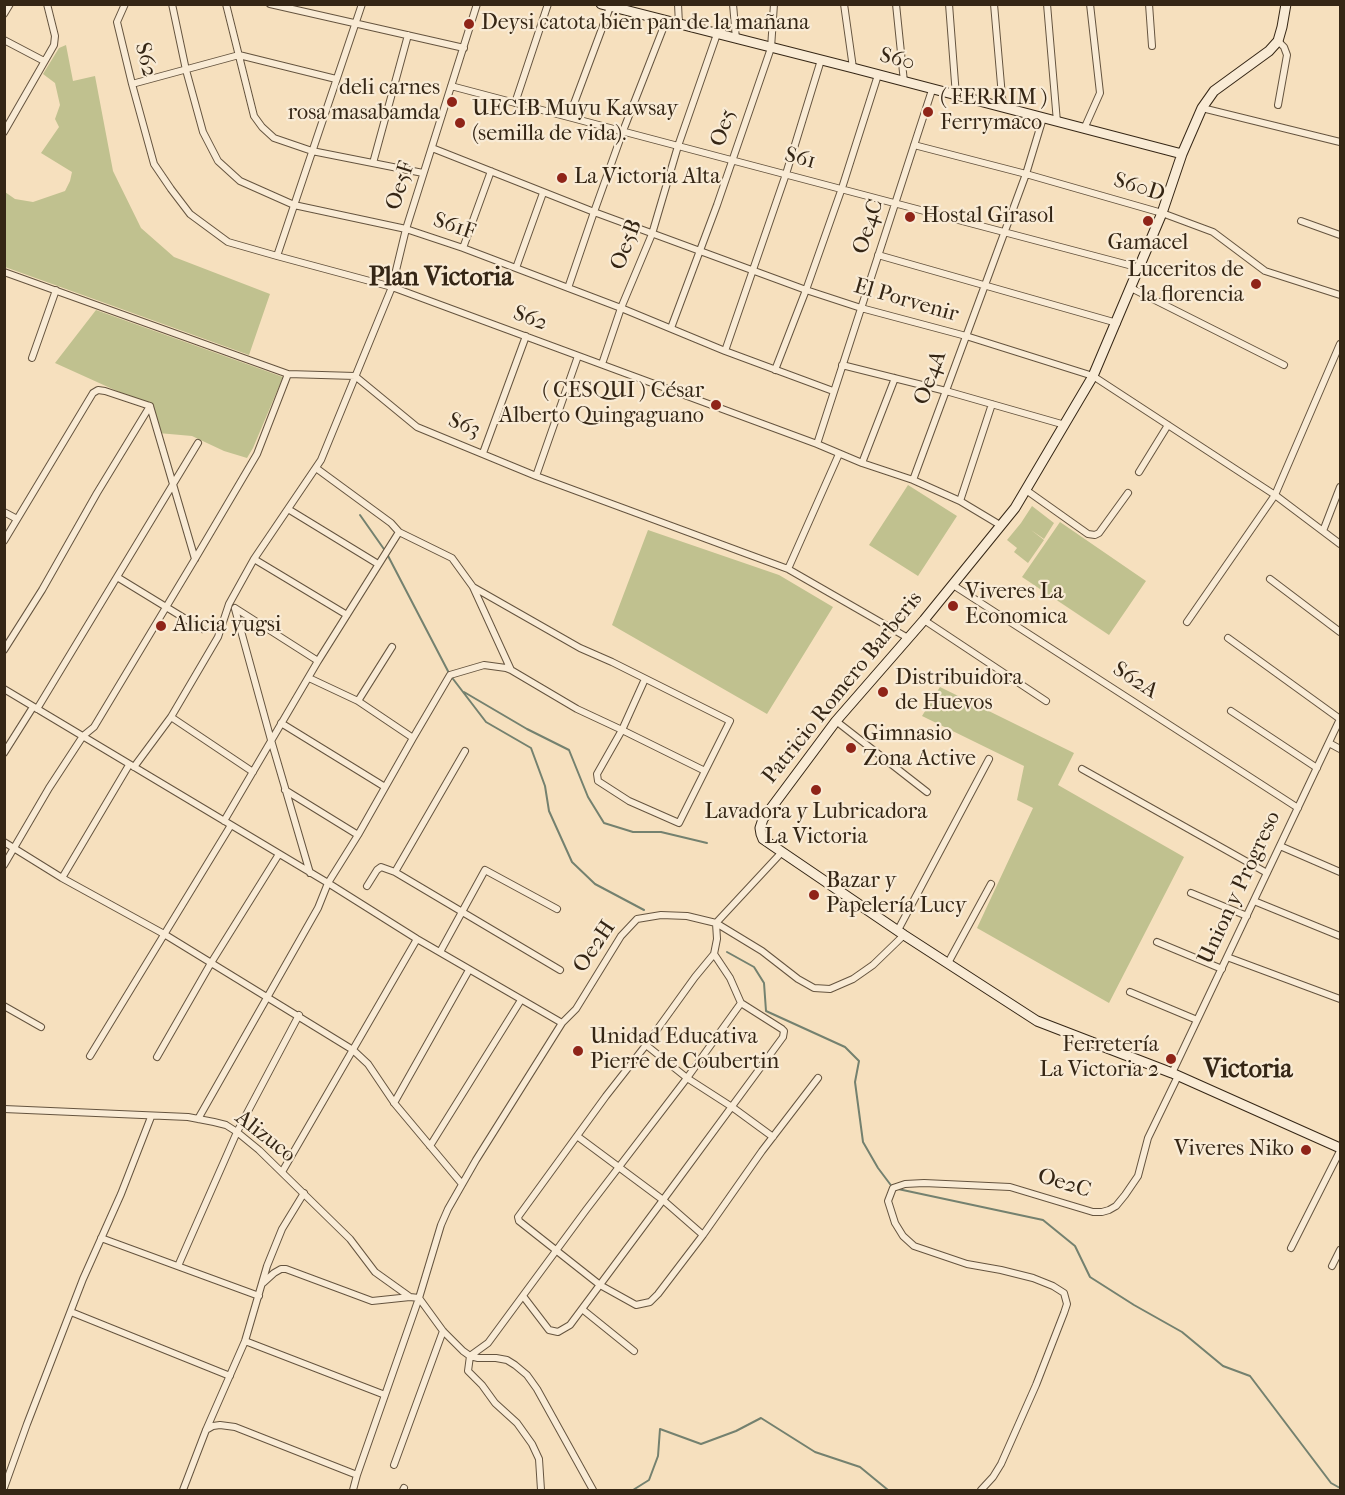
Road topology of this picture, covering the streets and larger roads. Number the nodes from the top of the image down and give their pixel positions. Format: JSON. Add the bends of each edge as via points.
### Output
{"nodes":[{"id":1,"x":10,"y":4,"type":"edge"},
{"id":2,"x":47,"y":4,"type":"edge"},
{"id":3,"x":125,"y":4,"type":"edge"},
{"id":4,"x":172,"y":4,"type":"edge"},
{"id":5,"x":226,"y":4,"type":"edge"},
{"id":6,"x":270,"y":4,"type":"edge"},
{"id":7,"x":362,"y":4,"type":"edge"},
{"id":8,"x":477,"y":4,"type":"edge"},
{"id":9,"x":548,"y":4,"type":"edge"},
{"id":10,"x":678,"y":4,"type":"edge"},
{"id":11,"x":733,"y":4,"type":"edge"},
{"id":12,"x":774,"y":4,"type":"edge"},
{"id":13,"x":844,"y":4,"type":"edge"},
{"id":14,"x":896,"y":4,"type":"edge"},
{"id":15,"x":949,"y":4,"type":"edge"},
{"id":16,"x":994,"y":4,"type":"edge"},
{"id":17,"x":1047,"y":4,"type":"edge"},
{"id":18,"x":1090,"y":4,"type":"edge"},
{"id":19,"x":1149,"y":4,"type":"edge"},
{"id":20,"x":1286,"y":4,"type":"edge"},
{"id":21,"x":606,"y":6,"type":"edge"},
{"id":22,"x":621,"y":7,"type":"edge"},
{"id":23,"x":4,"y":14,"type":"edge"},
{"id":24,"x":666,"y":21,"type":"junction"},
{"id":25,"x":356,"y":24,"type":"junction"},
{"id":26,"x":679,"y":24,"type":"junction"},
{"id":27,"x":717,"y":34,"type":"junction"},
{"id":28,"x":408,"y":35,"type":"junction"},
{"id":29,"x":736,"y":39,"type":"junction"},
{"id":30,"x":4,"y":40,"type":"edge"},
{"id":31,"x":1278,"y":41,"type":"junction"},
{"id":32,"x":1152,"y":46,"type":"dead end"},
{"id":33,"x":464,"y":48,"type":"junction"},
{"id":34,"x":771,"y":48,"type":"junction"},
{"id":35,"x":239,"y":55,"type":"junction"},
{"id":36,"x":44,"y":60,"type":"junction"},
{"id":37,"x":821,"y":60,"type":"junction"},
{"id":38,"x":853,"y":68,"type":"junction"},
{"id":39,"x":186,"y":70,"type":"junction"},
{"id":40,"x":878,"y":75,"type":"junction"},
{"id":41,"x":336,"y":79,"type":"junction"},
{"id":42,"x":904,"y":82,"type":"junction"},
{"id":43,"x":132,"y":84,"type":"junction"},
{"id":44,"x":452,"y":86,"type":"junction"},
{"id":45,"x":932,"y":90,"type":"junction"},
{"id":46,"x":956,"y":96,"type":"junction"},
{"id":47,"x":515,"y":103,"type":"junction"},
{"id":48,"x":1278,"y":105,"type":"dead end"},
{"id":49,"x":1003,"y":108,"type":"junction"},
{"id":50,"x":1202,"y":108,"type":"junction"},
{"id":51,"x":569,"y":117,"type":"junction"},
{"id":52,"x":1042,"y":118,"type":"junction"},
{"id":53,"x":1057,"y":122,"type":"junction"},
{"id":54,"x":1084,"y":129,"type":"junction"},
{"id":55,"x":623,"y":131,"type":"junction"},
{"id":56,"x":4,"y":132,"type":"edge"},
{"id":57,"x":1341,"y":142,"type":"edge"},
{"id":58,"x":914,"y":145,"type":"junction"},
{"id":59,"x":678,"y":146,"type":"junction"},
{"id":60,"x":432,"y":148,"type":"junction"},
{"id":61,"x":312,"y":151,"type":"junction"},
{"id":62,"x":1182,"y":154,"type":"junction"},
{"id":63,"x":732,"y":159,"type":"junction"},
{"id":64,"x":373,"y":163,"type":"junction"},
{"id":65,"x":491,"y":171,"type":"junction"},
{"id":66,"x":423,"y":173,"type":"junction"},
{"id":67,"x":786,"y":174,"type":"junction"},
{"id":68,"x":1026,"y":174,"type":"junction"},
{"id":69,"x":842,"y":188,"type":"junction"},
{"id":70,"x":543,"y":192,"type":"junction"},
{"id":71,"x":895,"y":203,"type":"junction"},
{"id":72,"x":294,"y":205,"type":"junction"},
{"id":73,"x":594,"y":212,"type":"junction"},
{"id":74,"x":1162,"y":213,"type":"junction"},
{"id":75,"x":1301,"y":221,"type":"dead end"},
{"id":76,"x":406,"y":229,"type":"junction"},
{"id":77,"x":1004,"y":232,"type":"junction"},
{"id":78,"x":652,"y":234,"type":"junction"},
{"id":79,"x":1341,"y":235,"type":"edge"},
{"id":80,"x":463,"y":248,"type":"junction"},
{"id":81,"x":700,"y":251,"type":"junction"},
{"id":82,"x":878,"y":255,"type":"junction"},
{"id":83,"x":277,"y":256,"type":"junction"},
{"id":84,"x":516,"y":268,"type":"junction"},
{"id":85,"x":1140,"y":268,"type":"junction"},
{"id":86,"x":753,"y":272,"type":"junction"},
{"id":87,"x":5,"y":273,"type":"edge"},
{"id":88,"x":985,"y":285,"type":"junction"},
{"id":89,"x":392,"y":287,"type":"junction"},
{"id":90,"x":568,"y":288,"type":"junction"},
{"id":91,"x":1131,"y":288,"type":"junction"},
{"id":92,"x":56,"y":290,"type":"junction"},
{"id":93,"x":806,"y":290,"type":"junction"},
{"id":94,"x":1341,"y":295,"type":"edge"},
{"id":95,"x":621,"y":308,"type":"junction"},
{"id":96,"x":861,"y":308,"type":"junction"},
{"id":97,"x":1117,"y":323,"type":"junction"},
{"id":98,"x":671,"y":328,"type":"junction"},
{"id":99,"x":526,"y":336,"type":"junction"},
{"id":100,"x":966,"y":336,"type":"junction"},
{"id":101,"x":1341,"y":344,"type":"edge"},
{"id":102,"x":725,"y":351,"type":"junction"},
{"id":103,"x":578,"y":356,"type":"junction"},
{"id":104,"x":32,"y":358,"type":"dead end"},
{"id":105,"x":602,"y":364,"type":"junction"},
{"id":106,"x":842,"y":365,"type":"junction"},
{"id":107,"x":1284,"y":365,"type":"dead end"},
{"id":108,"x":775,"y":370,"type":"junction"},
{"id":109,"x":288,"y":375,"type":"junction"},
{"id":110,"x":355,"y":376,"type":"junction"},
{"id":111,"x":1093,"y":376,"type":"junction"},
{"id":112,"x":895,"y":378,"type":"junction"},
{"id":113,"x":946,"y":391,"type":"junction"},
{"id":114,"x":833,"y":392,"type":"junction"},
{"id":115,"x":992,"y":404,"type":"junction"},
{"id":116,"x":150,"y":406,"type":"junction"},
{"id":117,"x":1065,"y":425,"type":"junction"},
{"id":118,"x":1168,"y":425,"type":"junction"},
{"id":119,"x":198,"y":443,"type":"dead end"},
{"id":120,"x":817,"y":444,"type":"junction"},
{"id":121,"x":483,"y":453,"type":"junction"},
{"id":122,"x":839,"y":454,"type":"junction"},
{"id":123,"x":862,"y":463,"type":"junction"},
{"id":124,"x":316,"y":468,"type":"junction"},
{"id":125,"x":1139,"y":472,"type":"dead end"},
{"id":126,"x":536,"y":476,"type":"junction"},
{"id":127,"x":913,"y":480,"type":"junction"},
{"id":128,"x":173,"y":485,"type":"junction"},
{"id":129,"x":1341,"y":487,"type":"edge"},
{"id":130,"x":1026,"y":490,"type":"junction"},
{"id":131,"x":1128,"y":493,"type":"dead end"},
{"id":132,"x":1275,"y":495,"type":"junction"},
{"id":133,"x":960,"y":501,"type":"junction"},
{"id":134,"x":288,"y":508,"type":"junction"},
{"id":135,"x":4,"y":512,"type":"edge"},
{"id":136,"x":17,"y":519,"type":"junction"},
{"id":137,"x":1000,"y":525,"type":"junction"},
{"id":138,"x":1323,"y":531,"type":"junction"},
{"id":139,"x":399,"y":532,"type":"junction"},
{"id":140,"x":4,"y":541,"type":"edge"},
{"id":141,"x":1341,"y":544,"type":"edge"},
{"id":142,"x":195,"y":559,"type":"junction"},
{"id":143,"x":254,"y":559,"type":"junction"},
{"id":144,"x":378,"y":564,"type":"junction"},
{"id":145,"x":788,"y":568,"type":"junction"},
{"id":146,"x":117,"y":577,"type":"junction"},
{"id":147,"x":1270,"y":579,"type":"dead end"},
{"id":148,"x":953,"y":585,"type":"junction"},
{"id":149,"x":473,"y":588,"type":"junction"},
{"id":150,"x":232,"y":607,"type":"junction"},
{"id":151,"x":165,"y":608,"type":"junction"},
{"id":152,"x":347,"y":615,"type":"junction"},
{"id":153,"x":924,"y":620,"type":"junction"},
{"id":154,"x":1187,"y":622,"type":"dead end"},
{"id":155,"x":202,"y":629,"type":"dead end"},
{"id":156,"x":1341,"y":632,"type":"edge"},
{"id":157,"x":908,"y":638,"type":"junction"},
{"id":158,"x":1228,"y":638,"type":"dead end"},
{"id":159,"x":392,"y":647,"type":"dead end"},
{"id":160,"x":4,"y":650,"type":"edge"},
{"id":161,"x":318,"y":661,"type":"junction"},
{"id":162,"x":511,"y":670,"type":"junction"},
{"id":163,"x":309,"y":678,"type":"junction"},
{"id":164,"x":645,"y":679,"type":"junction"},
{"id":165,"x":4,"y":689,"type":"edge"},
{"id":166,"x":358,"y":700,"type":"junction"},
{"id":167,"x":1046,"y":701,"type":"dead end"},
{"id":168,"x":35,"y":708,"type":"junction"},
{"id":169,"x":1230,"y":711,"type":"dead end"},
{"id":170,"x":171,"y":717,"type":"junction"},
{"id":171,"x":1340,"y":719,"type":"edge"},
{"id":172,"x":836,"y":721,"type":"junction"},
{"id":173,"x":282,"y":723,"type":"junction"},
{"id":174,"x":622,"y":730,"type":"junction"},
{"id":175,"x":83,"y":736,"type":"junction"},
{"id":176,"x":412,"y":738,"type":"junction"},
{"id":177,"x":271,"y":741,"type":"junction"},
{"id":178,"x":1329,"y":743,"type":"junction"},
{"id":179,"x":1341,"y":749,"type":"edge"},
{"id":180,"x":465,"y":751,"type":"dead end"},
{"id":181,"x":4,"y":753,"type":"edge"},
{"id":182,"x":989,"y":759,"type":"dead end"},
{"id":183,"x":132,"y":766,"type":"junction"},
{"id":184,"x":1317,"y":768,"type":"junction"},
{"id":185,"x":1082,"y":769,"type":"dead end"},
{"id":186,"x":705,"y":771,"type":"junction"},
{"id":187,"x":253,"y":772,"type":"junction"},
{"id":188,"x":385,"y":787,"type":"junction"},
{"id":189,"x":285,"y":790,"type":"junction"},
{"id":190,"x":927,"y":792,"type":"dead end"},
{"id":191,"x":1298,"y":808,"type":"junction"},
{"id":192,"x":224,"y":821,"type":"junction"},
{"id":193,"x":231,"y":825,"type":"junction"},
{"id":194,"x":358,"y":835,"type":"junction"},
{"id":195,"x":4,"y":842,"type":"edge"},
{"id":196,"x":1280,"y":846,"type":"junction"},
{"id":197,"x":15,"y":848,"type":"junction"},
{"id":198,"x":782,"y":852,"type":"junction"},
{"id":199,"x":279,"y":854,"type":"junction"},
{"id":200,"x":4,"y":865,"type":"edge"},
{"id":201,"x":395,"y":872,"type":"junction"},
{"id":202,"x":1341,"y":872,"type":"edge"},
{"id":203,"x":310,"y":873,"type":"junction"},
{"id":204,"x":1267,"y":873,"type":"junction"},
{"id":205,"x":63,"y":878,"type":"junction"},
{"id":206,"x":327,"y":883,"type":"junction"},
{"id":207,"x":991,"y":884,"type":"dead end"},
{"id":208,"x":367,"y":886,"type":"dead end"},
{"id":209,"x":1191,"y":893,"type":"dead end"},
{"id":210,"x":1254,"y":902,"type":"junction"},
{"id":211,"x":557,"y":909,"type":"dead end"},
{"id":212,"x":461,"y":911,"type":"junction"},
{"id":213,"x":1247,"y":915,"type":"junction"},
{"id":214,"x":716,"y":923,"type":"junction"},
{"id":215,"x":901,"y":932,"type":"junction"},
{"id":216,"x":164,"y":934,"type":"junction"},
{"id":217,"x":1341,"y":936,"type":"edge"},
{"id":218,"x":417,"y":939,"type":"junction"},
{"id":219,"x":1157,"y":942,"type":"dead end"},
{"id":220,"x":440,"y":952,"type":"junction"},
{"id":221,"x":714,"y":954,"type":"junction"},
{"id":222,"x":1227,"y":957,"type":"junction"},
{"id":223,"x":211,"y":963,"type":"junction"},
{"id":224,"x":948,"y":963,"type":"junction"},
{"id":225,"x":1222,"y":969,"type":"junction"},
{"id":226,"x":469,"y":970,"type":"junction"},
{"id":227,"x":560,"y":970,"type":"dead end"},
{"id":228,"x":1130,"y":992,"type":"dead end"},
{"id":229,"x":267,"y":998,"type":"junction"},
{"id":230,"x":1341,"y":999,"type":"edge"},
{"id":231,"x":521,"y":1000,"type":"junction"},
{"id":232,"x":741,"y":1003,"type":"junction"},
{"id":233,"x":4,"y":1006,"type":"edge"},
{"id":234,"x":299,"y":1016,"type":"junction"},
{"id":235,"x":1197,"y":1020,"type":"junction"},
{"id":236,"x":562,"y":1023,"type":"junction"},
{"id":237,"x":42,"y":1027,"type":"dead end"},
{"id":238,"x":646,"y":1045,"type":"junction"},
{"id":239,"x":353,"y":1050,"type":"junction"},
{"id":240,"x":90,"y":1056,"type":"dead end"},
{"id":241,"x":157,"y":1057,"type":"dead end"},
{"id":242,"x":1175,"y":1075,"type":"junction"},
{"id":243,"x":687,"y":1078,"type":"junction"},
{"id":244,"x":818,"y":1078,"type":"dead end"},
{"id":245,"x":394,"y":1103,"type":"junction"},
{"id":246,"x":732,"y":1107,"type":"junction"},
{"id":247,"x":4,"y":1109,"type":"edge"},
{"id":248,"x":152,"y":1117,"type":"junction"},
{"id":249,"x":198,"y":1119,"type":"junction"},
{"id":250,"x":237,"y":1132,"type":"junction"},
{"id":251,"x":577,"y":1136,"type":"junction"},
{"id":252,"x":773,"y":1137,"type":"junction"},
{"id":253,"x":430,"y":1146,"type":"junction"},
{"id":254,"x":1341,"y":1150,"type":"edge"},
{"id":255,"x":619,"y":1168,"type":"junction"},
{"id":256,"x":282,"y":1172,"type":"junction"},
{"id":257,"x":462,"y":1184,"type":"junction"},
{"id":258,"x":304,"y":1193,"type":"junction"},
{"id":259,"x":663,"y":1200,"type":"junction"},
{"id":260,"x":703,"y":1234,"type":"junction"},
{"id":261,"x":101,"y":1238,"type":"junction"},
{"id":262,"x":1291,"y":1248,"type":"dead end"},
{"id":263,"x":556,"y":1250,"type":"junction"},
{"id":264,"x":1341,"y":1250,"type":"edge"},
{"id":265,"x":178,"y":1266,"type":"junction"},
{"id":266,"x":1332,"y":1266,"type":"dead end"},
{"id":267,"x":262,"y":1284,"type":"junction"},
{"id":268,"x":600,"y":1285,"type":"junction"},
{"id":269,"x":259,"y":1296,"type":"junction"},
{"id":270,"x":523,"y":1296,"type":"junction"},
{"id":271,"x":410,"y":1298,"type":"junction"},
{"id":272,"x":419,"y":1298,"type":"junction"},
{"id":273,"x":582,"y":1309,"type":"junction"},
{"id":274,"x":71,"y":1312,"type":"junction"},
{"id":275,"x":443,"y":1331,"type":"junction"},
{"id":276,"x":245,"y":1341,"type":"junction"},
{"id":277,"x":634,"y":1351,"type":"dead end"},
{"id":278,"x":470,"y":1356,"type":"junction"},
{"id":279,"x":230,"y":1376,"type":"junction"},
{"id":280,"x":385,"y":1395,"type":"junction"},
{"id":281,"x":206,"y":1430,"type":"junction"},
{"id":282,"x":4,"y":1463,"type":"edge"},
{"id":283,"x":394,"y":1465,"type":"dead end"},
{"id":284,"x":12,"y":1466,"type":"junction"},
{"id":285,"x":357,"y":1475,"type":"junction"},
{"id":286,"x":4,"y":1488,"type":"edge"},
{"id":287,"x":183,"y":1491,"type":"edge"},
{"id":288,"x":353,"y":1491,"type":"edge"},
{"id":289,"x":541,"y":1491,"type":"edge"},
{"id":290,"x":593,"y":1491,"type":"edge"},
{"id":291,"x":981,"y":1491,"type":"edge"}],
"edges":[{"from":1,"to":23,"type":"street"},
{"from":2,"to":36,"type":"street","via":[[55,40]]},
{"from":3,"to":43,"type":"street","name":"S62","via":[[117,22]]},
{"from":4,"to":39,"type":"street","name":"S61F"},
{"from":5,"to":35,"type":"street"},
{"from":6,"to":25,"type":"street"},
{"from":7,"to":25,"type":"street"},
{"from":8,"to":33,"type":"street","name":"Oe5F"},
{"from":9,"to":47,"type":"street"},
{"from":10,"to":26,"type":"street"},
{"from":11,"to":29,"type":"street"},
{"from":12,"to":34,"type":"street","name":"Oe5"},
{"from":13,"to":38,"type":"street"},
{"from":14,"to":42,"type":"street"},
{"from":15,"to":46,"type":"street"},
{"from":16,"to":49,"type":"street"},
{"from":17,"to":53,"type":"street"},
{"from":18,"to":54,"type":"street","via":[[1100,93]]},
{"from":19,"to":32,"type":"street"},
{"from":20,"to":31,"type":"street"},
{"from":21,"to":22,"type":"street","name":"S60"},
{"from":21,"to":51,"type":"street"},
{"from":22,"to":24,"type":"street","name":"S60"},
{"from":24,"to":26,"type":"street","name":"S60"},
{"from":24,"to":55,"type":"street"},
{"from":25,"to":28,"type":"street"},
{"from":25,"to":41,"type":"street"},
{"from":26,"to":27,"type":"street","name":"S60"},
{"from":27,"to":29,"type":"street","name":"S60"},
{"from":27,"to":59,"type":"street","name":"Oe5B"},
{"from":28,"to":33,"type":"street"},
{"from":28,"to":64,"type":"street"},
{"from":29,"to":34,"type":"street","name":"S60"},
{"from":30,"to":36,"type":"street"},
{"from":31,"to":48,"type":"street","via":[[1287,55]]},
{"from":31,"to":50,"type":"street","name":"Patricio Romero Barberis","via":[[1214,91]]},
{"from":33,"to":44,"type":"street","name":"Oe5F"},
{"from":34,"to":37,"type":"street","name":"S60"},
{"from":34,"to":63,"type":"street","name":"Oe5"},
{"from":35,"to":39,"type":"street"},
{"from":35,"to":41,"type":"street"},
{"from":35,"to":61,"type":"street","via":[[254,116],[262,127],[274,138]]},
{"from":36,"to":56,"type":"street"},
{"from":37,"to":38,"type":"street","name":"S60"},
{"from":37,"to":67,"type":"street"},
{"from":38,"to":40,"type":"street","name":"S60"},
{"from":39,"to":43,"type":"street"},
{"from":39,"to":72,"type":"street","name":"S61F","via":[[203,132],[218,161],[240,181]]},
{"from":40,"to":42,"type":"street","name":"S60"},
{"from":40,"to":69,"type":"street"},
{"from":41,"to":61,"type":"street"},
{"from":42,"to":45,"type":"street","name":"S60"},
{"from":43,"to":83,"type":"street","name":"S62","via":[[154,164],[190,214],[228,242]]},
{"from":44,"to":47,"type":"street","name":"S61"},
{"from":44,"to":60,"type":"street","name":"Oe5F"},
{"from":45,"to":46,"type":"street","name":"S60"},
{"from":45,"to":58,"type":"street","name":"Oe4C"},
{"from":46,"to":49,"type":"street","name":"S60"},
{"from":47,"to":51,"type":"street","name":"S61"},
{"from":49,"to":52,"type":"street","name":"S60"},
{"from":50,"to":57,"type":"street"},
{"from":50,"to":62,"type":"street","name":"Patricio Romero Barberis"},
{"from":51,"to":55,"type":"street","name":"S61"},
{"from":52,"to":53,"type":"street","name":"S60"},
{"from":52,"to":68,"type":"street","name":"Oe4A"},
{"from":53,"to":54,"type":"street","name":"S60"},
{"from":54,"to":62,"type":"street","name":"S60"},
{"from":55,"to":59,"type":"street","name":"S61"},
{"from":55,"to":73,"type":"street"},
{"from":58,"to":68,"type":"street","name":"S60D"},
{"from":58,"to":71,"type":"street","name":"Oe4C"},
{"from":59,"to":63,"type":"street","name":"S61"},
{"from":59,"to":78,"type":"street","name":"Oe5B"},
{"from":60,"to":65,"type":"street","name":"El Porvenir"},
{"from":60,"to":66,"type":"street","name":"Oe5F"},
{"from":61,"to":64,"type":"street"},
{"from":61,"to":72,"type":"street"},
{"from":62,"to":74,"type":"street","name":"Patricio Romero Barberis"},
{"from":63,"to":67,"type":"street","name":"S61"},
{"from":63,"to":81,"type":"street","name":"Oe5"},
{"from":64,"to":66,"type":"street"},
{"from":65,"to":70,"type":"street","name":"El Porvenir"},
{"from":65,"to":80,"type":"street"},
{"from":66,"to":76,"type":"street","name":"Oe5F"},
{"from":67,"to":69,"type":"street","name":"S61"},
{"from":67,"to":86,"type":"street"},
{"from":68,"to":74,"type":"street","name":"S60D"},
{"from":68,"to":77,"type":"street","name":"Oe4A"},
{"from":69,"to":71,"type":"street","name":"S61"},
{"from":69,"to":93,"type":"street"},
{"from":70,"to":73,"type":"street","name":"El Porvenir"},
{"from":70,"to":84,"type":"street"},
{"from":71,"to":77,"type":"street","name":"S61"},
{"from":71,"to":82,"type":"street","name":"Oe4C"},
{"from":72,"to":76,"type":"street","name":"S61F"},
{"from":72,"to":83,"type":"street"},
{"from":73,"to":78,"type":"street","name":"El Porvenir"},
{"from":73,"to":90,"type":"street"},
{"from":74,"to":85,"type":"street","name":"Patricio Romero Barberis"},
{"from":74,"to":94,"type":"street","name":"S60D","via":[[1213,232],[1265,271]]},
{"from":75,"to":79,"type":"street"},
{"from":76,"to":80,"type":"street","name":"S61F"},
{"from":76,"to":89,"type":"street","name":"Oe5F"},
{"from":77,"to":85,"type":"street","name":"S61"},
{"from":77,"to":88,"type":"street","name":"Oe4A"},
{"from":78,"to":81,"type":"street","name":"El Porvenir"},
{"from":78,"to":95,"type":"street","name":"Oe5B"},
{"from":80,"to":84,"type":"street","name":"S61F"},
{"from":81,"to":86,"type":"street","name":"El Porvenir"},
{"from":81,"to":98,"type":"street","name":"Oe5"},
{"from":82,"to":88,"type":"street"},
{"from":82,"to":96,"type":"street","name":"Oe4C"},
{"from":83,"to":89,"type":"street","name":"S62"},
{"from":84,"to":90,"type":"street","name":"S61F"},
{"from":85,"to":91,"type":"street","name":"Patricio Romero Barberis"},
{"from":86,"to":93,"type":"street","name":"El Porvenir"},
{"from":86,"to":102,"type":"street"},
{"from":87,"to":92,"type":"street"},
{"from":88,"to":97,"type":"street"},
{"from":88,"to":100,"type":"street","name":"Oe4A"},
{"from":89,"to":99,"type":"street","name":"S62"},
{"from":89,"to":110,"type":"street","name":"Oe5F"},
{"from":90,"to":95,"type":"street","name":"S61F"},
{"from":91,"to":97,"type":"street","name":"Patricio Romero Barberis"},
{"from":91,"to":107,"type":"street"},
{"from":92,"to":104,"type":"street"},
{"from":92,"to":109,"type":"street"},
{"from":93,"to":96,"type":"street","name":"El Porvenir"},
{"from":93,"to":108,"type":"street"},
{"from":95,"to":98,"type":"street","name":"S61F"},
{"from":95,"to":105,"type":"street","name":"Oe5B"},
{"from":96,"to":100,"type":"street","name":"El Porvenir"},
{"from":96,"to":106,"type":"street","name":"Oe4C"},
{"from":97,"to":111,"type":"street","name":"Patricio Romero Barberis"},
{"from":98,"to":102,"type":"street","name":"S61F"},
{"from":99,"to":103,"type":"street","name":"S62"},
{"from":99,"to":121,"type":"street"},
{"from":100,"to":111,"type":"street","name":"El Porvenir"},
{"from":100,"to":113,"type":"street","name":"Oe4A"},
{"from":101,"to":132,"type":"street"},
{"from":102,"to":108,"type":"street","name":"S61F"},
{"from":103,"to":105,"type":"street","name":"S62"},
{"from":103,"to":126,"type":"street"},
{"from":105,"to":120,"type":"street","name":"S62"},
{"from":106,"to":112,"type":"street"},
{"from":106,"to":114,"type":"street","name":"Oe4C"},
{"from":108,"to":114,"type":"street","name":"S61F"},
{"from":109,"to":110,"type":"street"},
{"from":109,"to":142,"type":"street","via":[[257,454]]},
{"from":110,"to":121,"type":"street","name":"S63","via":[[417,426]]},
{"from":110,"to":124,"type":"street","name":"Oe5F"},
{"from":111,"to":117,"type":"street","name":"Patricio Romero Barberis"},
{"from":111,"to":118,"type":"street","name":"El Porvenir"},
{"from":112,"to":113,"type":"street"},
{"from":112,"to":123,"type":"street"},
{"from":113,"to":115,"type":"street"},
{"from":113,"to":127,"type":"street","name":"Oe4A"},
{"from":114,"to":120,"type":"street","name":"Oe4C"},
{"from":115,"to":117,"type":"street"},
{"from":115,"to":133,"type":"street"},
{"from":116,"to":128,"type":"street"},
{"from":116,"to":136,"type":"street","via":[[105,391],[93,393]]},
{"from":116,"to":160,"type":"street"},
{"from":117,"to":130,"type":"street","name":"Patricio Romero Barberis"},
{"from":118,"to":125,"type":"street"},
{"from":118,"to":132,"type":"street","name":"El Porvenir"},
{"from":119,"to":128,"type":"street"},
{"from":120,"to":122,"type":"street","name":"S62"},
{"from":121,"to":126,"type":"street","name":"S63"},
{"from":122,"to":123,"type":"street","name":"S62"},
{"from":122,"to":145,"type":"street"},
{"from":123,"to":127,"type":"street","name":"S62"},
{"from":124,"to":134,"type":"street","name":"Oe5F"},
{"from":124,"to":139,"type":"street"},
{"from":126,"to":145,"type":"street","name":"S63"},
{"from":127,"to":133,"type":"street","name":"S62"},
{"from":128,"to":142,"type":"street"},
{"from":128,"to":146,"type":"street"},
{"from":129,"to":138,"type":"street"},
{"from":130,"to":131,"type":"street","via":[[1095,536]]},
{"from":130,"to":137,"type":"street","name":"Patricio Romero Barberis"},
{"from":132,"to":138,"type":"street","name":"El Porvenir"},
{"from":132,"to":154,"type":"street"},
{"from":133,"to":137,"type":"street","name":"S62"},
{"from":134,"to":143,"type":"street","name":"Oe5F"},
{"from":134,"to":144,"type":"street"},
{"from":135,"to":136,"type":"street"},
{"from":136,"to":140,"type":"street"},
{"from":137,"to":148,"type":"street","name":"Patricio Romero Barberis"},
{"from":138,"to":141,"type":"street","name":"El Porvenir"},
{"from":139,"to":144,"type":"street"},
{"from":139,"to":149,"type":"street","via":[[452,558]]},
{"from":142,"to":151,"type":"street"},
{"from":143,"to":150,"type":"street","name":"Oe5F"},
{"from":143,"to":152,"type":"street"},
{"from":144,"to":152,"type":"street"},
{"from":145,"to":157,"type":"street","name":"S63"},
{"from":146,"to":151,"type":"street"},
{"from":146,"to":168,"type":"street"},
{"from":147,"to":156,"type":"street"},
{"from":148,"to":153,"type":"street","name":"Patricio Romero Barberis"},
{"from":148,"to":191,"type":"street","name":"S62A"},
{"from":149,"to":162,"type":"street"},
{"from":149,"to":164,"type":"street"},
{"from":150,"to":161,"type":"street"},
{"from":150,"to":170,"type":"street","name":"Oe5F"},
{"from":150,"to":177,"type":"street"},
{"from":151,"to":155,"type":"street"},
{"from":151,"to":175,"type":"street","via":[[94,727]]},
{"from":152,"to":161,"type":"street"},
{"from":153,"to":157,"type":"street","name":"Patricio Romero Barberis"},
{"from":153,"to":167,"type":"street"},
{"from":157,"to":172,"type":"street","name":"Patricio Romero Barberis"},
{"from":158,"to":171,"type":"street"},
{"from":159,"to":166,"type":"street"},
{"from":161,"to":163,"type":"street"},
{"from":162,"to":174,"type":"street","via":[[577,710]]},
{"from":162,"to":176,"type":"street","via":[[484,665],[450,675]]},
{"from":163,"to":166,"type":"street"},
{"from":163,"to":173,"type":"street"},
{"from":164,"to":174,"type":"street"},
{"from":164,"to":186,"type":"street","via":[[730,721]]},
{"from":165,"to":168,"type":"street"},
{"from":166,"to":176,"type":"street"},
{"from":168,"to":175,"type":"street"},
{"from":168,"to":181,"type":"street"},
{"from":169,"to":184,"type":"street"},
{"from":170,"to":183,"type":"street","name":"Oe5F"},
{"from":170,"to":187,"type":"street"},
{"from":171,"to":178,"type":"street","name":"Union y Progreso"},
{"from":172,"to":190,"type":"street"},
{"from":172,"to":198,"type":"street","name":"Patricio Romero Barberis","via":[[761,823],[760,834]]},
{"from":173,"to":177,"type":"street"},
{"from":173,"to":188,"type":"street"},
{"from":174,"to":186,"type":"street"},
{"from":174,"to":186,"type":"street","via":[[597,774],[598,781],[629,801],[679,823]]},
{"from":175,"to":183,"type":"street"},
{"from":175,"to":197,"type":"street"},
{"from":176,"to":188,"type":"street"},
{"from":177,"to":187,"type":"street"},
{"from":177,"to":189,"type":"street"},
{"from":178,"to":179,"type":"street"},
{"from":178,"to":184,"type":"street","name":"Union y Progreso"},
{"from":180,"to":201,"type":"street"},
{"from":182,"to":215,"type":"street","name":"Oe2H"},
{"from":183,"to":192,"type":"street"},
{"from":183,"to":205,"type":"street","name":"Oe5F"},
{"from":184,"to":191,"type":"street","name":"Union y Progreso"},
{"from":185,"to":204,"type":"street"},
{"from":187,"to":192,"type":"street"},
{"from":188,"to":194,"type":"street"},
{"from":189,"to":194,"type":"street"},
{"from":189,"to":203,"type":"street"},
{"from":191,"to":196,"type":"street","name":"Union y Progreso"},
{"from":192,"to":193,"type":"street"},
{"from":193,"to":199,"type":"street"},
{"from":193,"to":216,"type":"street"},
{"from":194,"to":206,"type":"street"},
{"from":195,"to":197,"type":"street"},
{"from":196,"to":202,"type":"street"},
{"from":196,"to":204,"type":"street","name":"Union y Progreso"},
{"from":197,"to":200,"type":"street"},
{"from":197,"to":205,"type":"street"},
{"from":198,"to":214,"type":"street"},
{"from":198,"to":215,"type":"street","name":"Patricio Romero Barberis"},
{"from":199,"to":203,"type":"street"},
{"from":199,"to":223,"type":"street"},
{"from":201,"to":208,"type":"street","via":[[381,867]]},
{"from":201,"to":212,"type":"street"},
{"from":203,"to":206,"type":"street"},
{"from":204,"to":210,"type":"street","name":"Union y Progreso"},
{"from":205,"to":216,"type":"street"},
{"from":206,"to":218,"type":"street"},
{"from":206,"to":229,"type":"street","via":[[318,908]]},
{"from":207,"to":224,"type":"street"},
{"from":209,"to":213,"type":"street"},
{"from":210,"to":213,"type":"street","name":"Union y Progreso"},
{"from":210,"to":217,"type":"street"},
{"from":211,"to":212,"type":"street","via":[[484,870]]},
{"from":212,"to":220,"type":"street"},
{"from":212,"to":227,"type":"street"},
{"from":213,"to":222,"type":"street","name":"Union y Progreso"},
{"from":214,"to":215,"type":"street","name":"Oe2H","via":[[798,979],[822,988],[854,979],[873,965]]},
{"from":214,"to":221,"type":"street"},
{"from":214,"to":236,"type":"street","name":"Oe2H","via":[[687,916],[637,919],[621,936],[576,1009]]},
{"from":215,"to":224,"type":"street","name":"Patricio Romero Barberis"},
{"from":216,"to":223,"type":"street"},
{"from":216,"to":240,"type":"street"},
{"from":218,"to":220,"type":"street"},
{"from":218,"to":239,"type":"street"},
{"from":219,"to":225,"type":"street"},
{"from":220,"to":226,"type":"street"},
{"from":221,"to":232,"type":"street"},
{"from":221,"to":238,"type":"street"},
{"from":222,"to":225,"type":"street","name":"Union y Progreso"},
{"from":222,"to":230,"type":"street"},
{"from":223,"to":229,"type":"street"},
{"from":223,"to":241,"type":"street"},
{"from":224,"to":242,"type":"street","name":"Patricio Romero Barberis","via":[[1037,1021]]},
{"from":225,"to":235,"type":"street","name":"Union y Progreso"},
{"from":226,"to":231,"type":"street"},
{"from":226,"to":245,"type":"street"},
{"from":228,"to":235,"type":"street"},
{"from":229,"to":234,"type":"street"},
{"from":229,"to":249,"type":"street"},
{"from":231,"to":236,"type":"street"},
{"from":231,"to":253,"type":"street"},
{"from":232,"to":243,"type":"street"},
{"from":232,"to":246,"type":"street","via":[[784,1034]]},
{"from":233,"to":237,"type":"street"},
{"from":234,"to":239,"type":"street"},
{"from":234,"to":250,"type":"street"},
{"from":235,"to":242,"type":"street","name":"Union y Progreso"},
{"from":236,"to":257,"type":"street","name":"Oe2H"},
{"from":238,"to":243,"type":"street"},
{"from":238,"to":251,"type":"street"},
{"from":239,"to":245,"type":"street","via":[[368,1064]]},
{"from":239,"to":256,"type":"street"},
{"from":242,"to":254,"type":"street","name":"Patricio Romero Barberis"},
{"from":242,"to":291,"type":"street","name":"Oe2C","via":[[1148,1138],[1138,1176],[1125,1196],[1109,1210],[1093,1212],[1010,1187],[924,1183],[893,1188],[888,1201],[895,1223],[914,1246],[967,1264],[1033,1278],[1064,1293],[1067,1304],[1035,1385],[1000,1464]]},
{"from":243,"to":246,"type":"street"},
{"from":243,"to":255,"type":"street"},
{"from":244,"to":252,"type":"street"},
{"from":245,"to":253,"type":"street"},
{"from":246,"to":252,"type":"street"},
{"from":246,"to":259,"type":"street"},
{"from":247,"to":248,"type":"street","name":"Alizuco"},
{"from":248,"to":249,"type":"street","name":"Alizuco"},
{"from":248,"to":261,"type":"street"},
{"from":249,"to":250,"type":"street","name":"Alizuco","via":[[226,1125]]},
{"from":250,"to":256,"type":"street","name":"Alizuco"},
{"from":250,"to":265,"type":"street"},
{"from":251,"to":255,"type":"street"},
{"from":251,"to":263,"type":"street","via":[[518,1217]]},
{"from":252,"to":260,"type":"street"},
{"from":253,"to":257,"type":"street"},
{"from":254,"to":262,"type":"street"},
{"from":255,"to":259,"type":"street"},
{"from":255,"to":263,"type":"street"},
{"from":256,"to":258,"type":"street","name":"Alizuco"},
{"from":257,"to":272,"type":"street","name":"Oe2H","via":[[441,1225]]},
{"from":258,"to":267,"type":"street","via":[[282,1229]]},
{"from":258,"to":271,"type":"street","name":"Alizuco","via":[[350,1239],[375,1272]]},
{"from":259,"to":260,"type":"street"},
{"from":259,"to":268,"type":"street"},
{"from":260,"to":268,"type":"street","via":[[650,1302],[636,1305]]},
{"from":261,"to":265,"type":"street"},
{"from":261,"to":274,"type":"street"},
{"from":263,"to":268,"type":"street"},
{"from":263,"to":270,"type":"street"},
{"from":264,"to":266,"type":"street"},
{"from":265,"to":269,"type":"street"},
{"from":267,"to":269,"type":"street"},
{"from":267,"to":271,"type":"street","via":[[274,1272],[286,1269],[372,1301]]},
{"from":268,"to":273,"type":"street"},
{"from":269,"to":276,"type":"street"},
{"from":270,"to":273,"type":"street","via":[[549,1330],[558,1332],[570,1325]]},
{"from":270,"to":278,"type":"street","via":[[488,1343]]},
{"from":271,"to":272,"type":"street"},
{"from":272,"to":275,"type":"street"},
{"from":272,"to":280,"type":"street","name":"Oe2H"},
{"from":273,"to":277,"type":"street"},
{"from":274,"to":279,"type":"street"},
{"from":274,"to":284,"type":"street"},
{"from":275,"to":278,"type":"street"},
{"from":275,"to":283,"type":"street"},
{"from":276,"to":279,"type":"street"},
{"from":276,"to":280,"type":"street"},
{"from":278,"to":289,"type":"street","via":[[468,1371],[532,1444],[538,1459]]},
{"from":278,"to":290,"type":"street","via":[[507,1360],[526,1375]]},
{"from":279,"to":281,"type":"street"},
{"from":280,"to":285,"type":"street","name":"Oe2H"},
{"from":281,"to":285,"type":"street","via":[[219,1425],[235,1427]]},
{"from":281,"to":287,"type":"street"},
{"from":282,"to":284,"type":"street"},
{"from":284,"to":286,"type":"street"},
{"from":285,"to":288,"type":"street","name":"Oe2H"}]}
